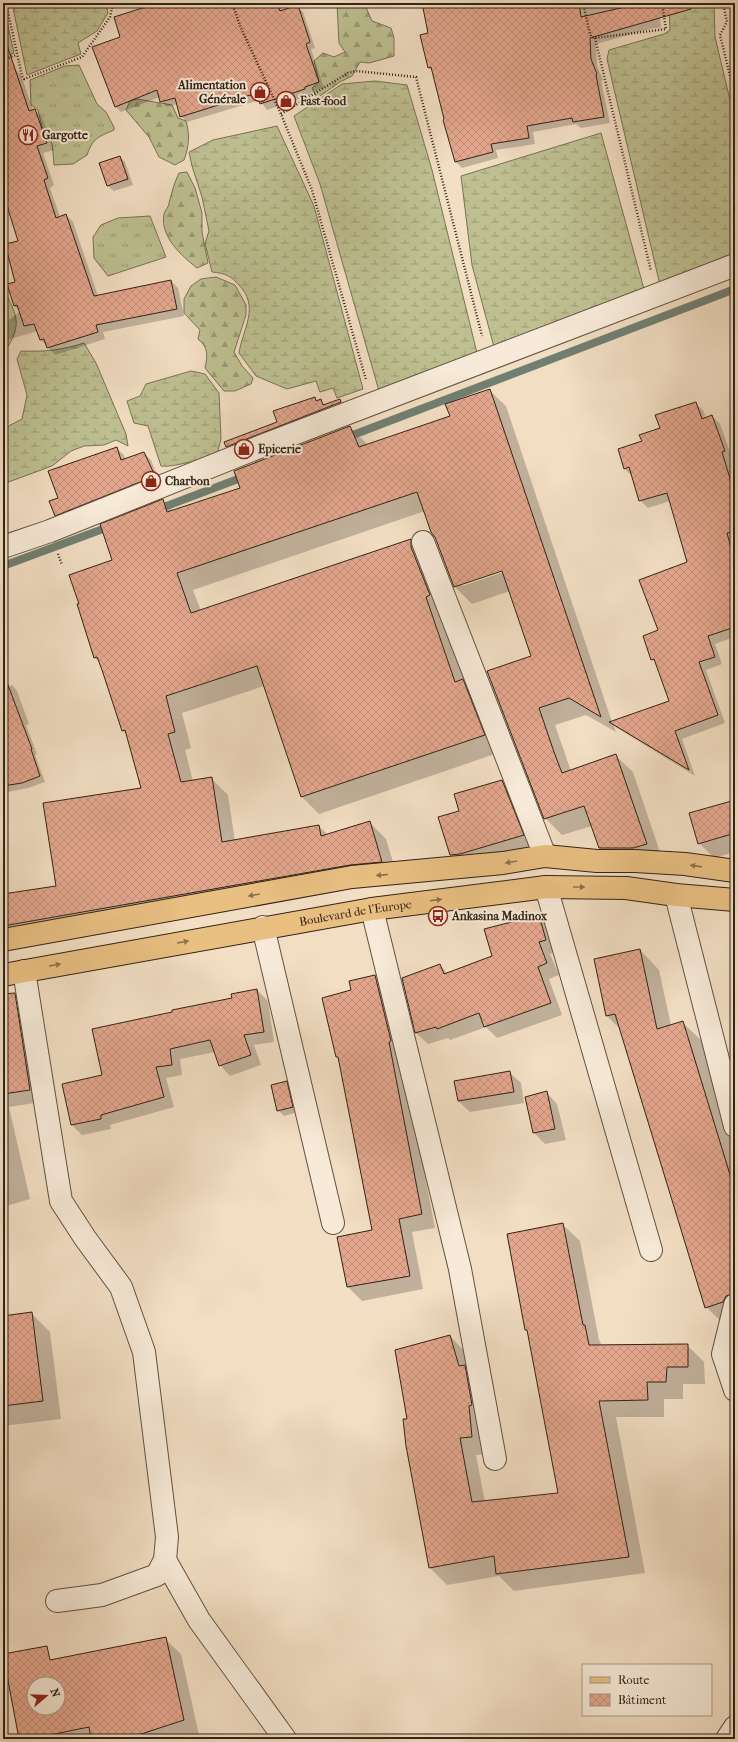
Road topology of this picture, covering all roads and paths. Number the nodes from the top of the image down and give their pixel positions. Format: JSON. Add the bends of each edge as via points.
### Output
{"nodes":[{"id":1,"x":6,"y":3,"type":"edge"},
{"id":2,"x":113,"y":3,"type":"edge"},
{"id":3,"x":232,"y":3,"type":"edge"},
{"id":4,"x":583,"y":3,"type":"edge"},
{"id":5,"x":662,"y":3,"type":"edge"},
{"id":6,"x":723,"y":3,"type":"edge"},
{"id":7,"x":595,"y":38,"type":"junction"},
{"id":8,"x":16,"y":54,"type":"junction"},
{"id":9,"x":3,"y":60,"type":"edge"},
{"id":10,"x":735,"y":96,"type":"edge"},
{"id":11,"x":281,"y":114,"type":"junction"},
{"id":12,"x":735,"y":265,"type":"edge"},
{"id":13,"x":658,"y":296,"type":"junction"},
{"id":14,"x":488,"y":360,"type":"junction"},
{"id":15,"x":373,"y":403,"type":"junction"},
{"id":16,"x":423,"y":542,"type":"dead end"},
{"id":17,"x":3,"y":547,"type":"edge"},
{"id":18,"x":546,"y":856,"type":"junction"},
{"id":19,"x":735,"y":871,"type":"edge"},
{"id":20,"x":546,"y":887,"type":"junction"},
{"id":21,"x":676,"y":895,"type":"junction"},
{"id":22,"x":735,"y":900,"type":"edge"},
{"id":23,"x":372,"y":909,"type":"junction"},
{"id":24,"x":263,"y":927,"type":"junction"},
{"id":25,"x":3,"y":940,"type":"edge"},
{"id":26,"x":24,"y":971,"type":"junction"},
{"id":27,"x":3,"y":975,"type":"edge"},
{"id":28,"x":735,"y":1126,"type":"edge"},
{"id":29,"x":334,"y":1223,"type":"dead end"},
{"id":30,"x":651,"y":1250,"type":"dead end"},
{"id":31,"x":735,"y":1305,"type":"edge"},
{"id":32,"x":735,"y":1390,"type":"edge"},
{"id":33,"x":495,"y":1459,"type":"dead end"},
{"id":34,"x":165,"y":1560,"type":"junction"},
{"id":35,"x":57,"y":1601,"type":"dead end"},
{"id":36,"x":735,"y":1727,"type":"edge"},
{"id":37,"x":285,"y":1739,"type":"edge"},
{"id":38,"x":727,"y":1739,"type":"edge"}],
"edges":[{"from":1,"to":8,"type":"path"},
{"from":2,"to":8,"type":"path","via":[[110,17],[82,57],[24,79]]},
{"from":3,"to":11,"type":"path"},
{"from":4,"to":7,"type":"path","via":[[590,34]]},
{"from":5,"to":7,"type":"path","via":[[666,29]]},
{"from":6,"to":10,"type":"path","via":[[727,22],[720,35]]},
{"from":7,"to":13,"type":"path"},
{"from":8,"to":9,"type":"path"},
{"from":11,"to":14,"type":"path","via":[[348,73],[356,71],[416,77]]},
{"from":11,"to":15,"type":"path","via":[[312,190]]},
{"from":12,"to":13,"type":"street"},
{"from":13,"to":14,"type":"street"},
{"from":14,"to":15,"type":"street"},
{"from":15,"to":17,"type":"street","via":[[50,531]]},
{"from":16,"to":18,"type":"street"},
{"from":19,"to":18,"type":"main road","one_way":true,"via":[[685,864],[597,861]]},
{"from":18,"to":25,"type":"main road","one_way":true,"via":[[503,863],[352,877]]},
{"from":20,"to":21,"type":"main road","name":"Boulevard de l'Europe","one_way":true,"via":[[626,888]]},
{"from":23,"to":20,"type":"main road","name":"Boulevard de l'Europe","one_way":true},
{"from":20,"to":30,"type":"street"},
{"from":21,"to":22,"type":"main road","name":"Boulevard de l'Europe"},
{"from":21,"to":28,"type":"street"},
{"from":23,"to":24,"type":"main road","name":"Boulevard de l'Europe"},
{"from":23,"to":33,"type":"street","via":[[460,1269]]},
{"from":26,"to":24,"type":"main road","name":"Boulevard de l'Europe","one_way":true},
{"from":24,"to":29,"type":"street"},
{"from":26,"to":27,"type":"main road","name":"Boulevard de l'Europe"},
{"from":26,"to":34,"type":"street","via":[[61,1201],[121,1287],[144,1352],[167,1538]]},
{"from":31,"to":32,"type":"street","via":[[723,1354]]},
{"from":34,"to":35,"type":"street","via":[[157,1575],[102,1595]]},
{"from":34,"to":37,"type":"street","via":[[199,1620]]},
{"from":36,"to":38,"type":"street"}]}
